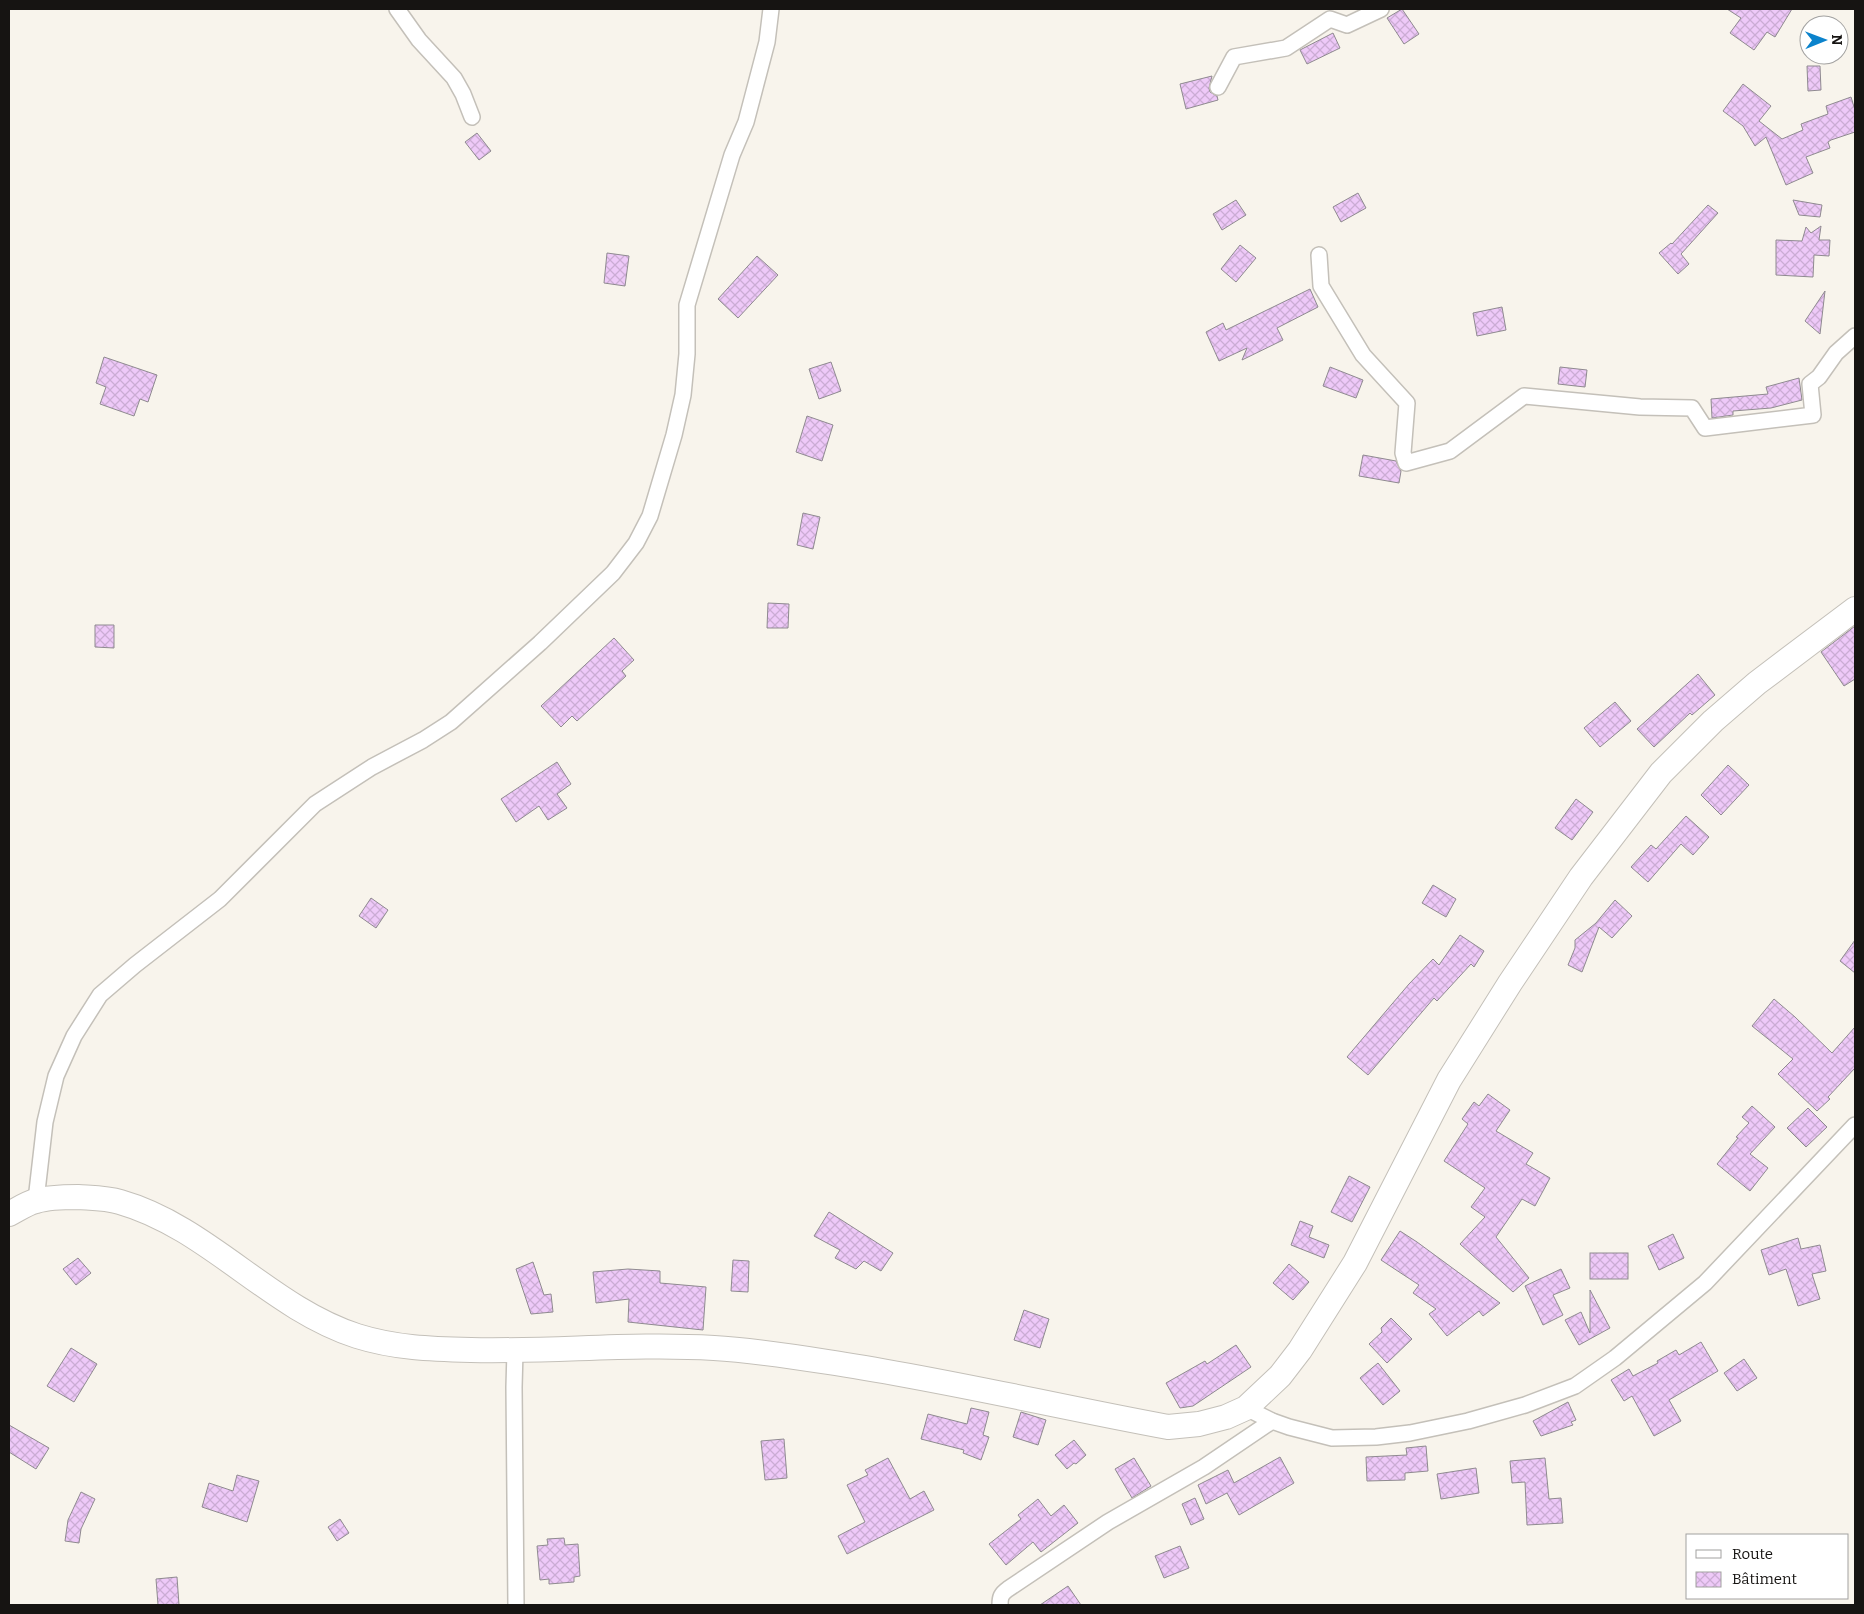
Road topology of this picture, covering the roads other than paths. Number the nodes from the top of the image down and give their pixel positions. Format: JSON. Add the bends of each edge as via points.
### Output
{"nodes":[{"id":1,"x":397,"y":9,"type":"edge"},
{"id":2,"x":771,"y":9,"type":"edge"},
{"id":3,"x":1381,"y":9,"type":"edge"},
{"id":4,"x":1218,"y":87,"type":"dead end"},
{"id":5,"x":472,"y":117,"type":"dead end"},
{"id":6,"x":1319,"y":254,"type":"dead end"},
{"id":7,"x":1855,"y":336,"type":"edge"},
{"id":8,"x":1855,"y":609,"type":"edge"},
{"id":9,"x":1855,"y":1125,"type":"edge"},
{"id":10,"x":36,"y":1200,"type":"junction"},
{"id":11,"x":9,"y":1214,"type":"edge"},
{"id":12,"x":515,"y":1351,"type":"junction"},
{"id":13,"x":1246,"y":1408,"type":"junction"},
{"id":14,"x":1272,"y":1421,"type":"junction"},
{"id":15,"x":516,"y":1605,"type":"edge"},
{"id":16,"x":1000,"y":1605,"type":"edge"}],
"edges":[{"from":1,"to":5,"type":"street","via":[[419,40],[454,78]]},
{"from":2,"to":10,"type":"street","via":[[767,42],[746,122],[732,155],[688,305],[683,395],[674,435],[650,516],[636,543],[612,573],[540,644],[451,722],[315,804],[220,899],[100,995],[74,1036],[56,1076],[45,1122]]},
{"from":3,"to":4,"type":"street","via":[[1347,25],[1330,20],[1286,48],[1234,57]]},
{"from":6,"to":7,"type":"street","via":[[1321,286],[1363,355],[1407,403],[1403,453],[1406,463],[1450,451],[1524,396],[1640,407],[1692,408],[1705,428],[1813,415],[1810,384]]},
{"from":8,"to":13,"type":"main road","via":[[1712,721],[1661,773],[1581,877],[1449,1080],[1355,1263],[1300,1350],[1280,1376]]},
{"from":9,"to":14,"type":"street","via":[[1705,1283],[1615,1358],[1575,1386],[1525,1405],[1468,1421],[1376,1437],[1332,1438]]},
{"from":10,"to":11,"type":"main road"},
{"from":10,"to":12,"type":"main road","via":[[91,1198],[118,1201],[143,1210],[214,1250],[304,1312],[354,1335],[393,1346]]},
{"from":12,"to":13,"type":"main road","via":[[711,1348],[764,1352],[901,1373],[1168,1427],[1199,1424]]},
{"from":12,"to":15,"type":"street"},
{"from":13,"to":14,"type":"street"},
{"from":14,"to":16,"type":"street","via":[[1204,1467],[1108,1522],[1002,1593]]}]}
